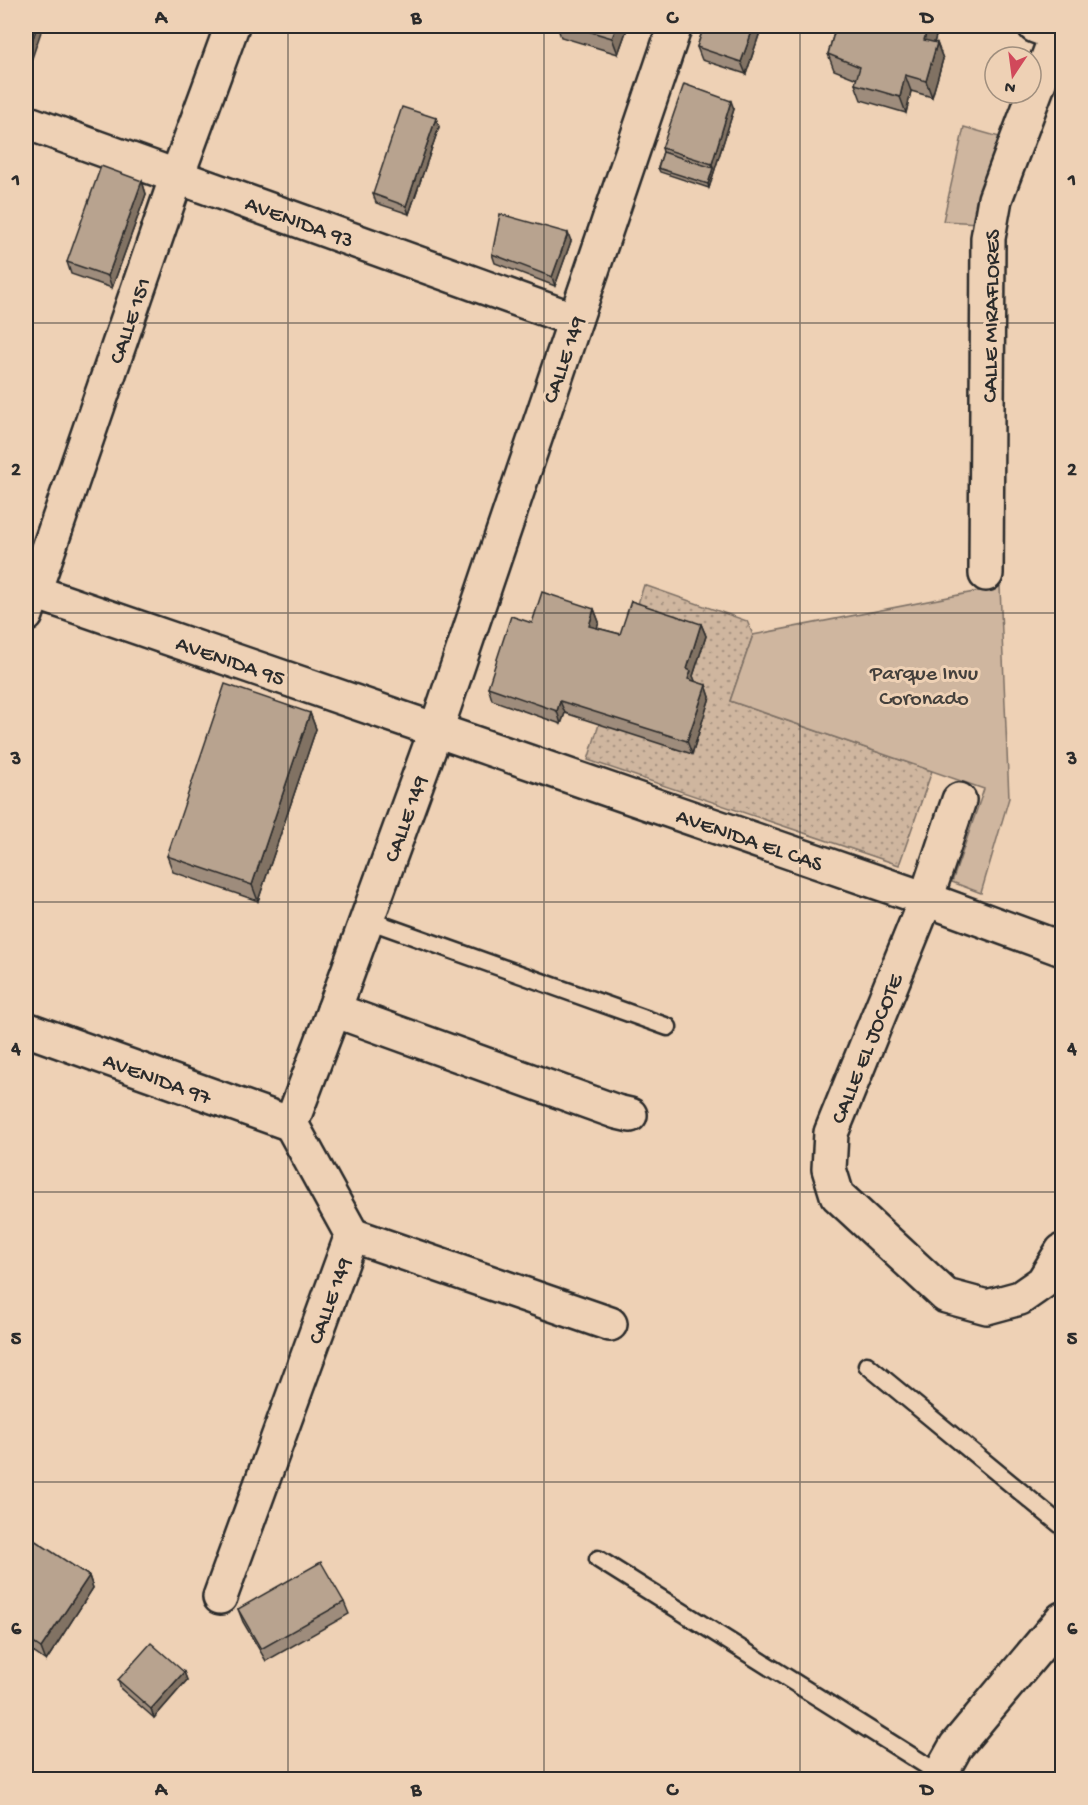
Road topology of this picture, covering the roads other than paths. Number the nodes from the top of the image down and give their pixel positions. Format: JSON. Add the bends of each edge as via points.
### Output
{"nodes":[{"id":1,"x":232,"y":26,"type":"edge"},
{"id":2,"x":675,"y":26,"type":"edge"},
{"id":3,"x":1051,"y":32,"type":"edge"},
{"id":4,"x":26,"y":122,"type":"edge"},
{"id":5,"x":177,"y":176,"type":"junction"},
{"id":6,"x":575,"y":320,"type":"junction"},
{"id":7,"x":986,"y":574,"type":"dead end"},
{"id":8,"x":28,"y":598,"type":"edge"},
{"id":9,"x":436,"y":730,"type":"junction"},
{"id":10,"x":959,"y":800,"type":"dead end"},
{"id":11,"x":926,"y":898,"type":"junction"},
{"id":12,"x":368,"y":920,"type":"junction"},
{"id":13,"x":1062,"y":948,"type":"edge"},
{"id":14,"x":334,"y":1010,"type":"junction"},
{"id":15,"x":668,"y":1028,"type":"dead end"},
{"id":16,"x":26,"y":1029,"type":"edge"},
{"id":17,"x":630,"y":1115,"type":"dead end"},
{"id":18,"x":291,"y":1124,"type":"junction"},
{"id":19,"x":352,"y":1235,"type":"junction"},
{"id":20,"x":1062,"y":1251,"type":"edge"},
{"id":21,"x":610,"y":1324,"type":"dead end"},
{"id":22,"x":867,"y":1365,"type":"dead end"},
{"id":23,"x":1062,"y":1526,"type":"edge"},
{"id":24,"x":598,"y":1559,"type":"dead end"},
{"id":25,"x":220,"y":1597,"type":"dead end"},
{"id":26,"x":1062,"y":1619,"type":"edge"},
{"id":27,"x":938,"y":1777,"type":"edge"}],
"edges":[{"from":1,"to":5,"type":"street","name":"CALLE 151"},
{"from":2,"to":6,"type":"street","name":"CALLE 149"},
{"from":3,"to":7,"type":"street","name":"CALLE MIRAFLORES","via":[[995,200],[988,238]]},
{"from":4,"to":5,"type":"street","name":"AVENIDA 93"},
{"from":5,"to":6,"type":"street","name":"AVENIDA 93"},
{"from":5,"to":8,"type":"street","name":"CALLE 151"},
{"from":6,"to":9,"type":"street","name":"CALLE 149"},
{"from":8,"to":9,"type":"street","name":"AVENIDA 95"},
{"from":9,"to":11,"type":"street","name":"AVENIDA EL CAS"},
{"from":9,"to":12,"type":"street","name":"CALLE 149"},
{"from":10,"to":11,"type":"street","name":"CALLE EL JOCOTE"},
{"from":11,"to":13,"type":"street","name":"AVENIDA EL CAS"},
{"from":11,"to":20,"type":"street","name":"CALLE EL JOCOTE","via":[[831,1133],[829,1169],[837,1195],[946,1296],[987,1307],[1020,1298],[1043,1282]]},
{"from":12,"to":14,"type":"street","name":"CALLE 149"},
{"from":12,"to":15,"type":"lane"},
{"from":14,"to":17,"type":"street"},
{"from":14,"to":18,"type":"street","name":"CALLE 149"},
{"from":16,"to":18,"type":"street","name":"AVENIDA 97"},
{"from":18,"to":19,"type":"street","name":"CALLE 149"},
{"from":19,"to":21,"type":"street"},
{"from":19,"to":25,"type":"street","name":"CALLE 149"},
{"from":22,"to":23,"type":"lane"},
{"from":24,"to":27,"type":"lane"},
{"from":26,"to":27,"type":"street","via":[[956,1746]]}]}
